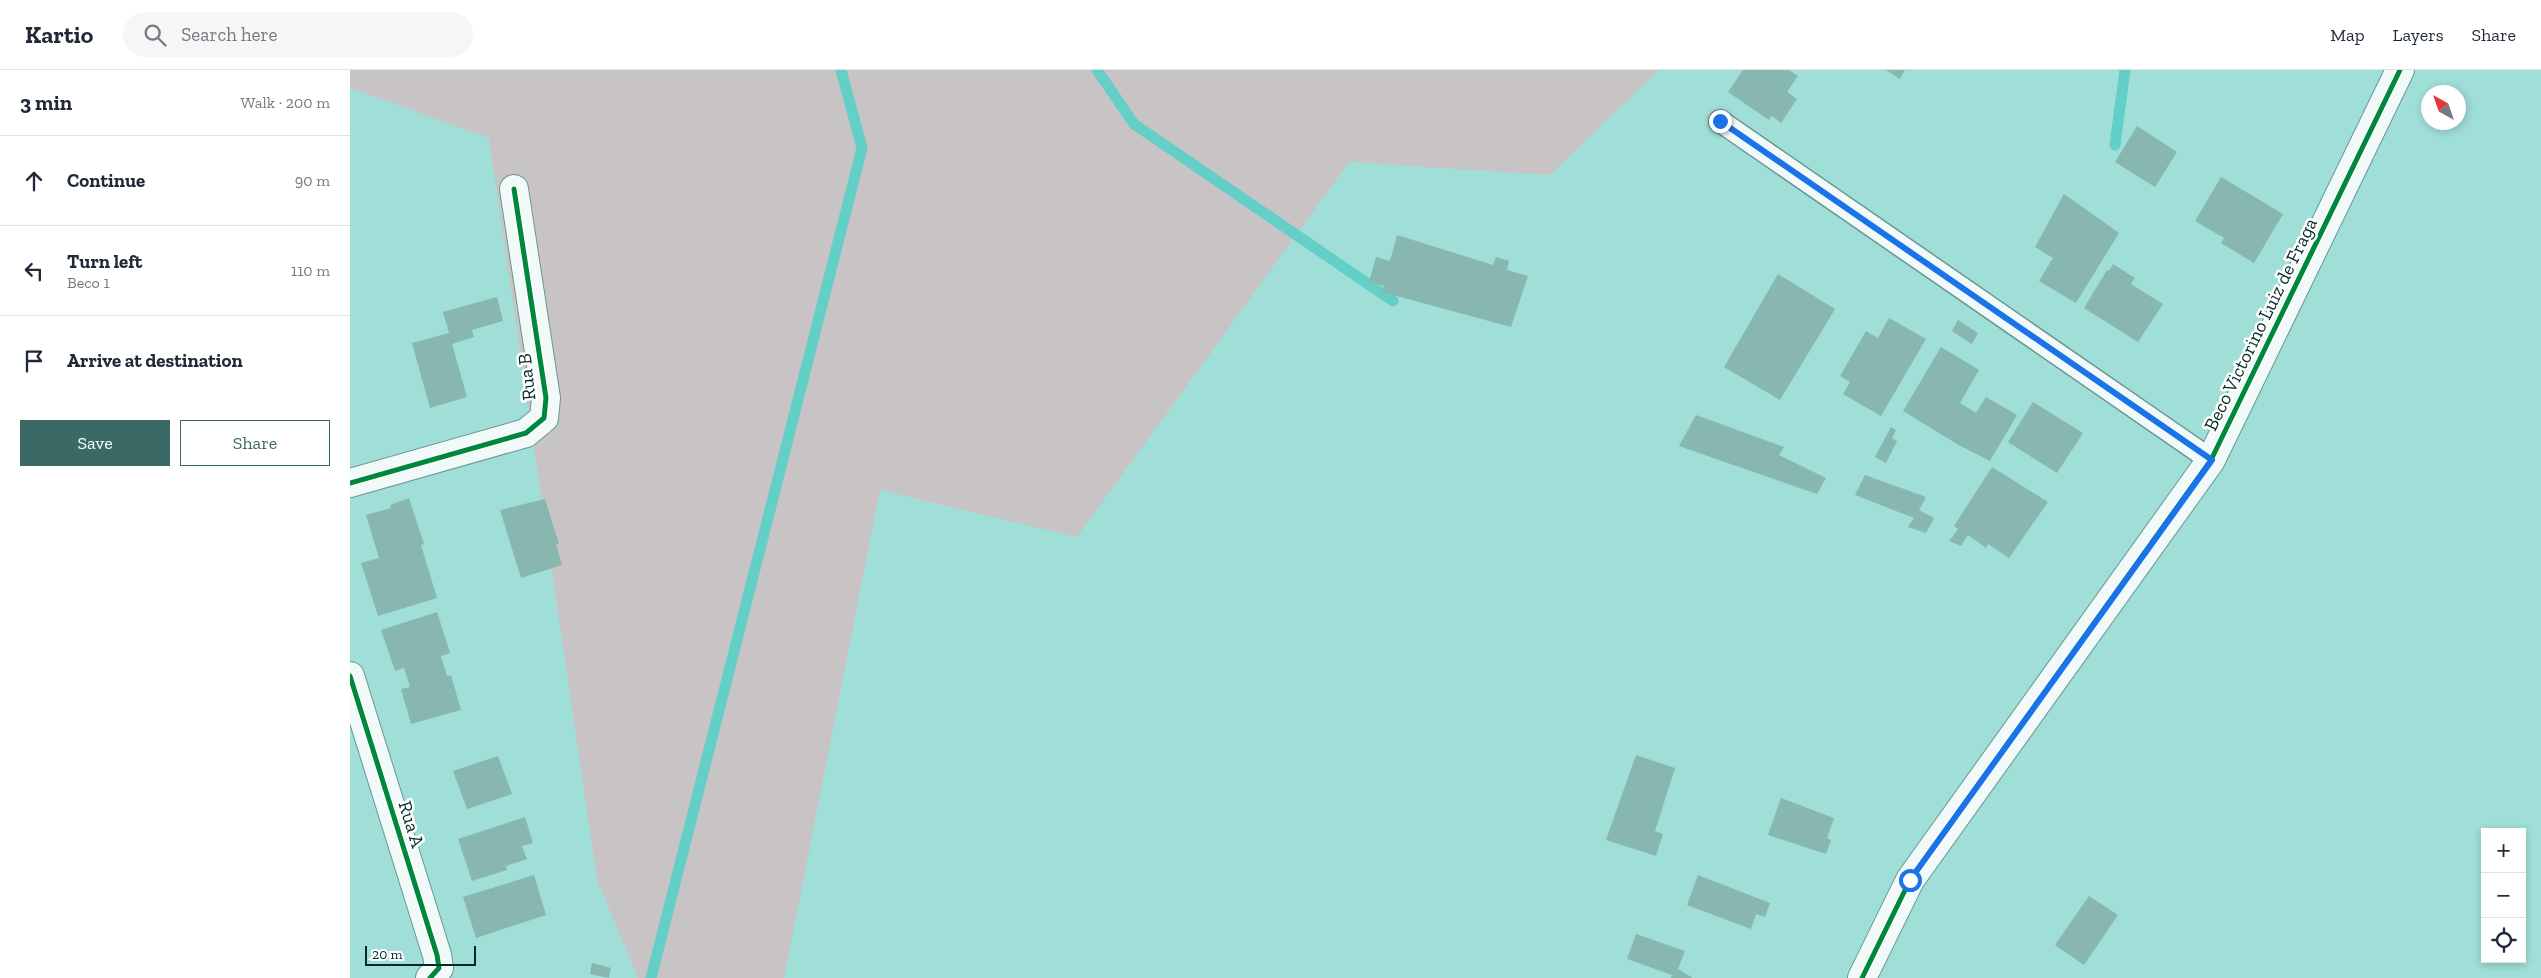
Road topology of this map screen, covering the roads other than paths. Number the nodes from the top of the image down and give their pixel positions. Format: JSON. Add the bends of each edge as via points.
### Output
{"nodes":[{"id":1,"x":2400,"y":70,"type":"edge"},
{"id":2,"x":1720,"y":121,"type":"dead end"},
{"id":3,"x":514,"y":189,"type":"dead end"},
{"id":4,"x":2212,"y":460,"type":"junction"},
{"id":5,"x":350,"y":483,"type":"edge"},
{"id":6,"x":350,"y":676,"type":"edge"},
{"id":7,"x":430,"y":978,"type":"edge"},
{"id":8,"x":1862,"y":978,"type":"edge"}],
"edges":[{"from":1,"to":4,"type":"street","name":"Beco Victorino Luiz de Fraga"},
{"from":2,"to":4,"type":"lane"},
{"from":3,"to":5,"type":"street","name":"Rua B","via":[[546,398],[544,418],[526,433]]},
{"from":4,"to":8,"type":"street","name":"Beco Victorino Luiz de Fraga","via":[[1910,880]]},
{"from":6,"to":7,"type":"street","name":"Rua A","via":[[437,955],[439,968]]}]}
